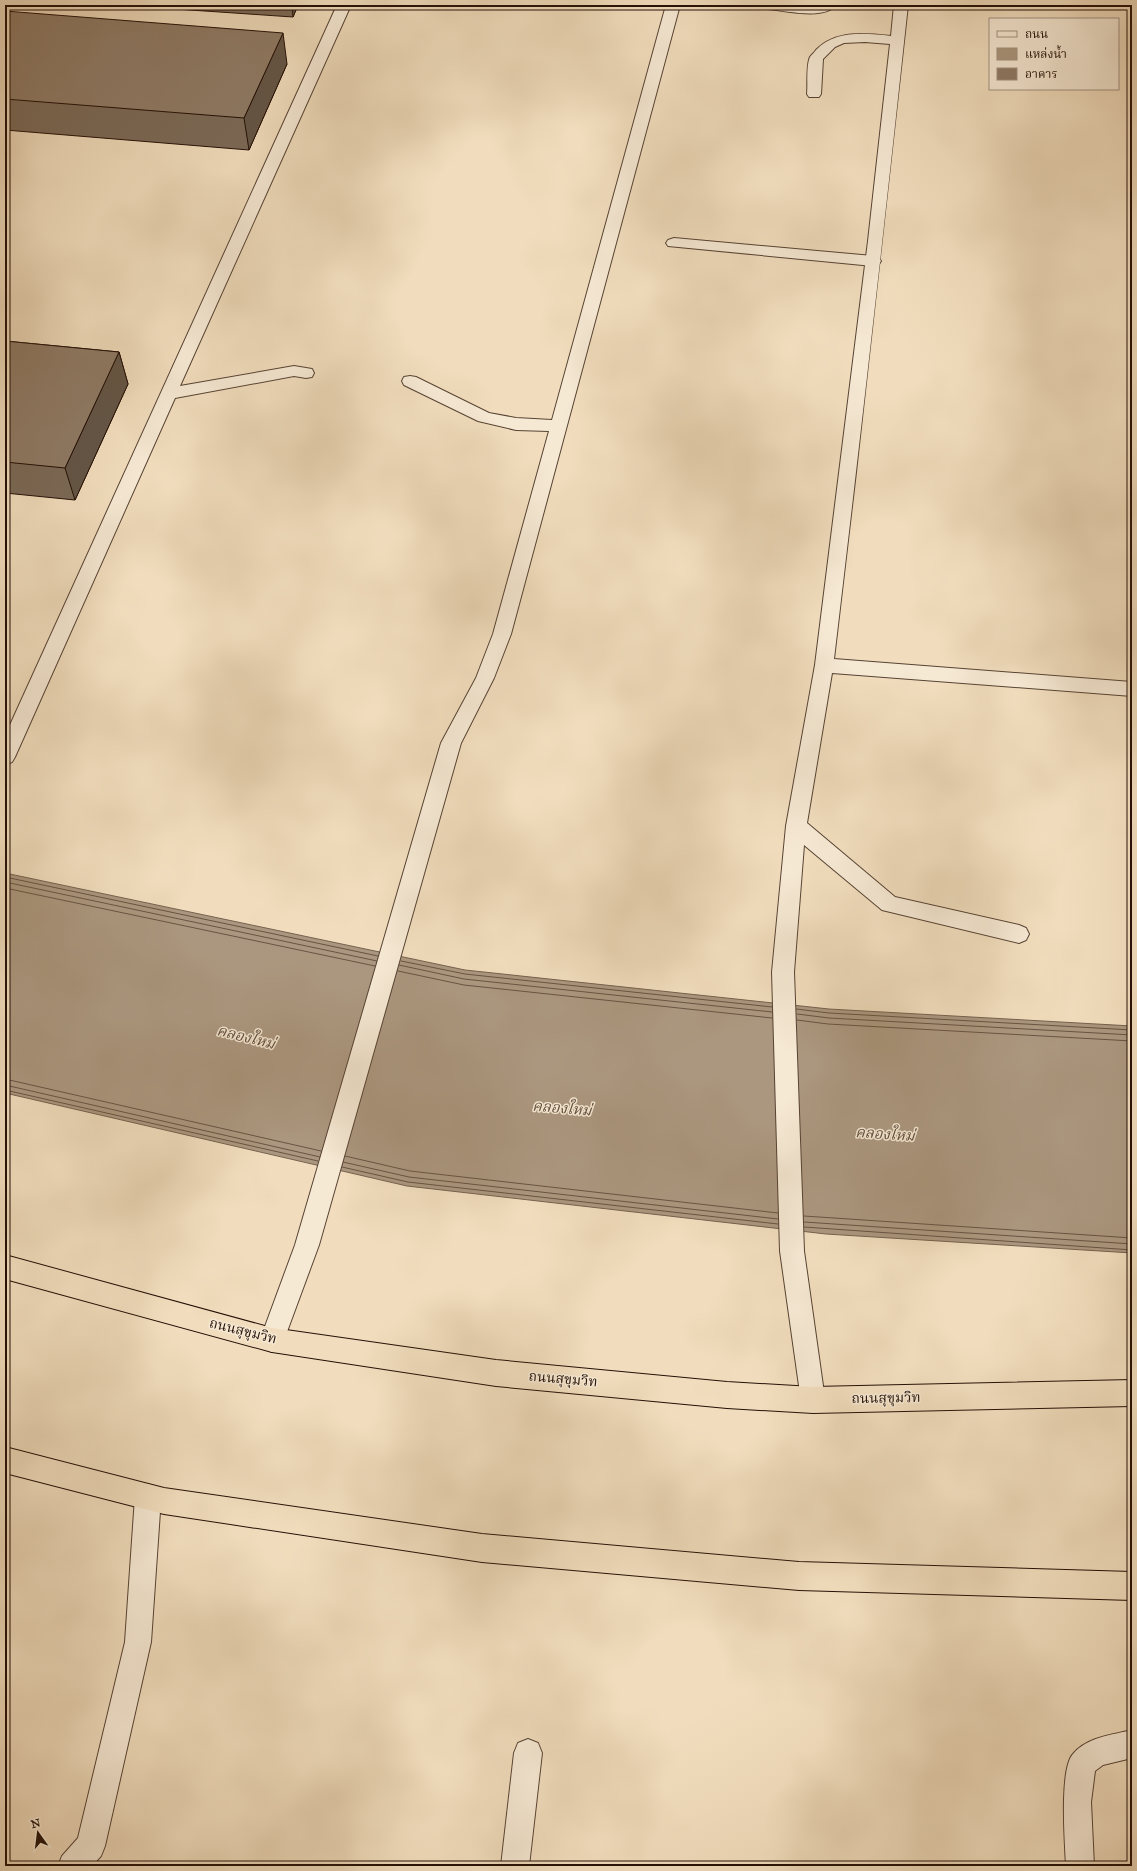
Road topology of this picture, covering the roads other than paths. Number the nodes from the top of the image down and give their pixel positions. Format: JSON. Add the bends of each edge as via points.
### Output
{"nodes":[{"id":1,"x":344,"y":5,"type":"edge"},
{"id":2,"x":673,"y":5,"type":"edge"},
{"id":3,"x":769,"y":5,"type":"edge"},
{"id":4,"x":829,"y":5,"type":"edge"},
{"id":5,"x":901,"y":5,"type":"edge"},
{"id":6,"x":898,"y":40,"type":"junction"},
{"id":7,"x":814,"y":94,"type":"dead end"},
{"id":8,"x":674,"y":243,"type":"dead end"},
{"id":9,"x":873,"y":261,"type":"junction"},
{"id":10,"x":306,"y":373,"type":"dead end"},
{"id":11,"x":410,"y":381,"type":"dead end"},
{"id":12,"x":168,"y":394,"type":"junction"},
{"id":13,"x":558,"y":426,"type":"junction"},
{"id":14,"x":824,"y":666,"type":"junction"},
{"id":15,"x":1132,"y":689,"type":"edge"},
{"id":16,"x":5,"y":757,"type":"edge"},
{"id":17,"x":796,"y":826,"type":"junction"},
{"id":18,"x":1019,"y":934,"type":"dead end"},
{"id":19,"x":5,"y":1267,"type":"edge"},
{"id":20,"x":272,"y":1340,"type":"junction"},
{"id":21,"x":1132,"y":1393,"type":"edge"},
{"id":22,"x":813,"y":1400,"type":"junction"},
{"id":23,"x":5,"y":1460,"type":"edge"},
{"id":24,"x":148,"y":1497,"type":"junction"},
{"id":25,"x":1132,"y":1586,"type":"edge"},
{"id":26,"x":1132,"y":1744,"type":"edge"},
{"id":27,"x":528,"y":1754,"type":"dead end"},
{"id":28,"x":72,"y":1866,"type":"edge"},
{"id":29,"x":515,"y":1866,"type":"edge"},
{"id":30,"x":1080,"y":1866,"type":"edge"}],
"edges":[{"from":1,"to":12,"type":"lane"},
{"from":2,"to":13,"type":"lane"},
{"from":3,"to":4,"type":"lane","via":[[820,10]]},
{"from":5,"to":6,"type":"lane"},
{"from":6,"to":7,"type":"lane","via":[[869,37],[831,44],[816,58]]},
{"from":6,"to":9,"type":"lane"},
{"from":8,"to":9,"type":"street"},
{"from":9,"to":14,"type":"lane"},
{"from":10,"to":12,"type":"lane","via":[[294,371]]},
{"from":11,"to":13,"type":"lane","via":[[484,417],[516,424]]},
{"from":12,"to":16,"type":"lane"},
{"from":13,"to":20,"type":"lane","via":[[502,634],[485,678],[451,743],[307,1245]]},
{"from":14,"to":15,"type":"lane"},
{"from":14,"to":17,"type":"lane"},
{"from":17,"to":18,"type":"lane","via":[[889,904]]},
{"from":17,"to":22,"type":"lane","via":[[783,972],[792,1251]]},
{"from":19,"to":20,"type":"highway","name":"ถนนสุขุมวิท"},
{"from":20,"to":22,"type":"highway","name":"ถนนสุขุมวิท","via":[[496,1373]]},
{"from":21,"to":22,"type":"highway","name":"ถนนสุขุมวิท"},
{"from":23,"to":24,"type":"highway"},
{"from":24,"to":25,"type":"highway","via":[[482,1548],[799,1576]]},
{"from":24,"to":28,"type":"lane","via":[[138,1642],[91,1846]]},
{"from":26,"to":30,"type":"lane","via":[[1096,1753],[1082,1764],[1077,1802]]},
{"from":27,"to":29,"type":"lane"}]}
